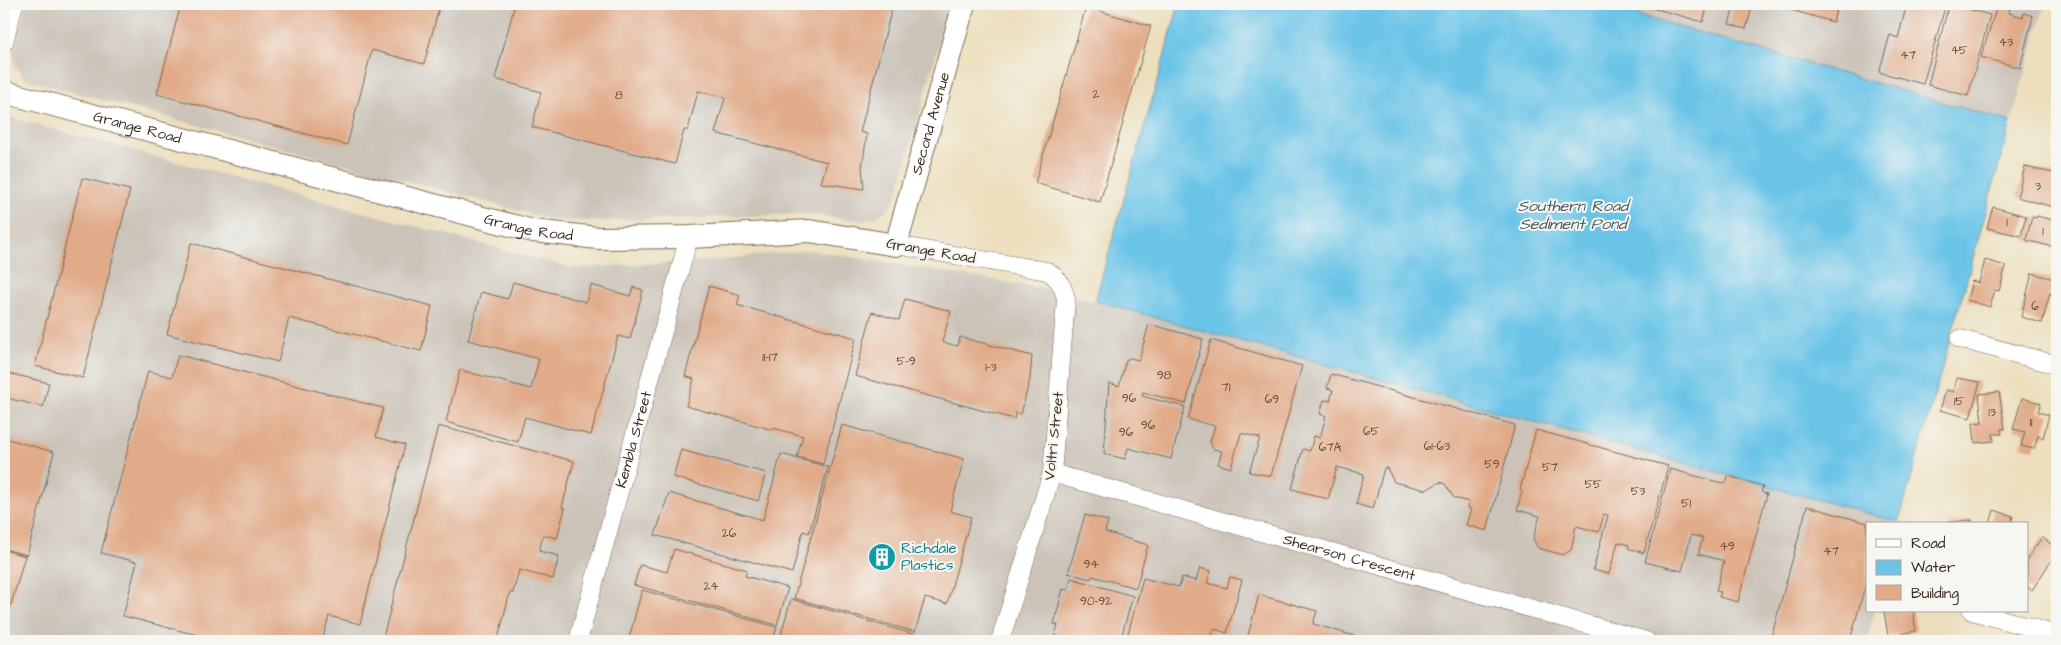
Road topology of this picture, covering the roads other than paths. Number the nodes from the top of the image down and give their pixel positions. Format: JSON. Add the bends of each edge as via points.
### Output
{"nodes":[{"id":1,"x":14,"y":4,"type":"edge"},
{"id":2,"x":964,"y":4,"type":"edge"},
{"id":3,"x":4,"y":42,"type":"edge"},
{"id":4,"x":4,"y":92,"type":"edge"},
{"id":5,"x":689,"y":237,"type":"junction"},
{"id":6,"x":896,"y":244,"type":"junction"},
{"id":7,"x":1062,"y":284,"type":"joint"},
{"id":8,"x":1960,"y":339,"type":"dead end"},
{"id":9,"x":2057,"y":366,"type":"edge"},
{"id":10,"x":1052,"y":473,"type":"junction"},
{"id":11,"x":1976,"y":612,"type":"edge"},
{"id":12,"x":2057,"y":635,"type":"edge"},
{"id":13,"x":578,"y":641,"type":"edge"},
{"id":14,"x":1000,"y":641,"type":"edge"},
{"id":15,"x":1646,"y":641,"type":"edge"}],
"edges":[{"from":1,"to":3,"type":"street"},
{"from":2,"to":6,"type":"main road","name":"Second Avenue"},
{"from":4,"to":5,"type":"main road","name":"Grange Road","via":[[533,231],[598,238]]},
{"from":5,"to":6,"type":"main road","name":"Grange Road","via":[[809,231]]},
{"from":5,"to":13,"type":"street","name":"Kembla Street"},
{"from":6,"to":7,"type":"street","name":"Grange Road","via":[[1047,271]]},
{"from":7,"to":10,"type":"street","name":"Voltri Street","via":[[1066,299]]},
{"from":8,"to":9,"type":"street"},
{"from":10,"to":14,"type":"street","name":"Voltri Street"},
{"from":10,"to":15,"type":"street","name":"Shearson Crescent"},
{"from":11,"to":12,"type":"street"}]}
